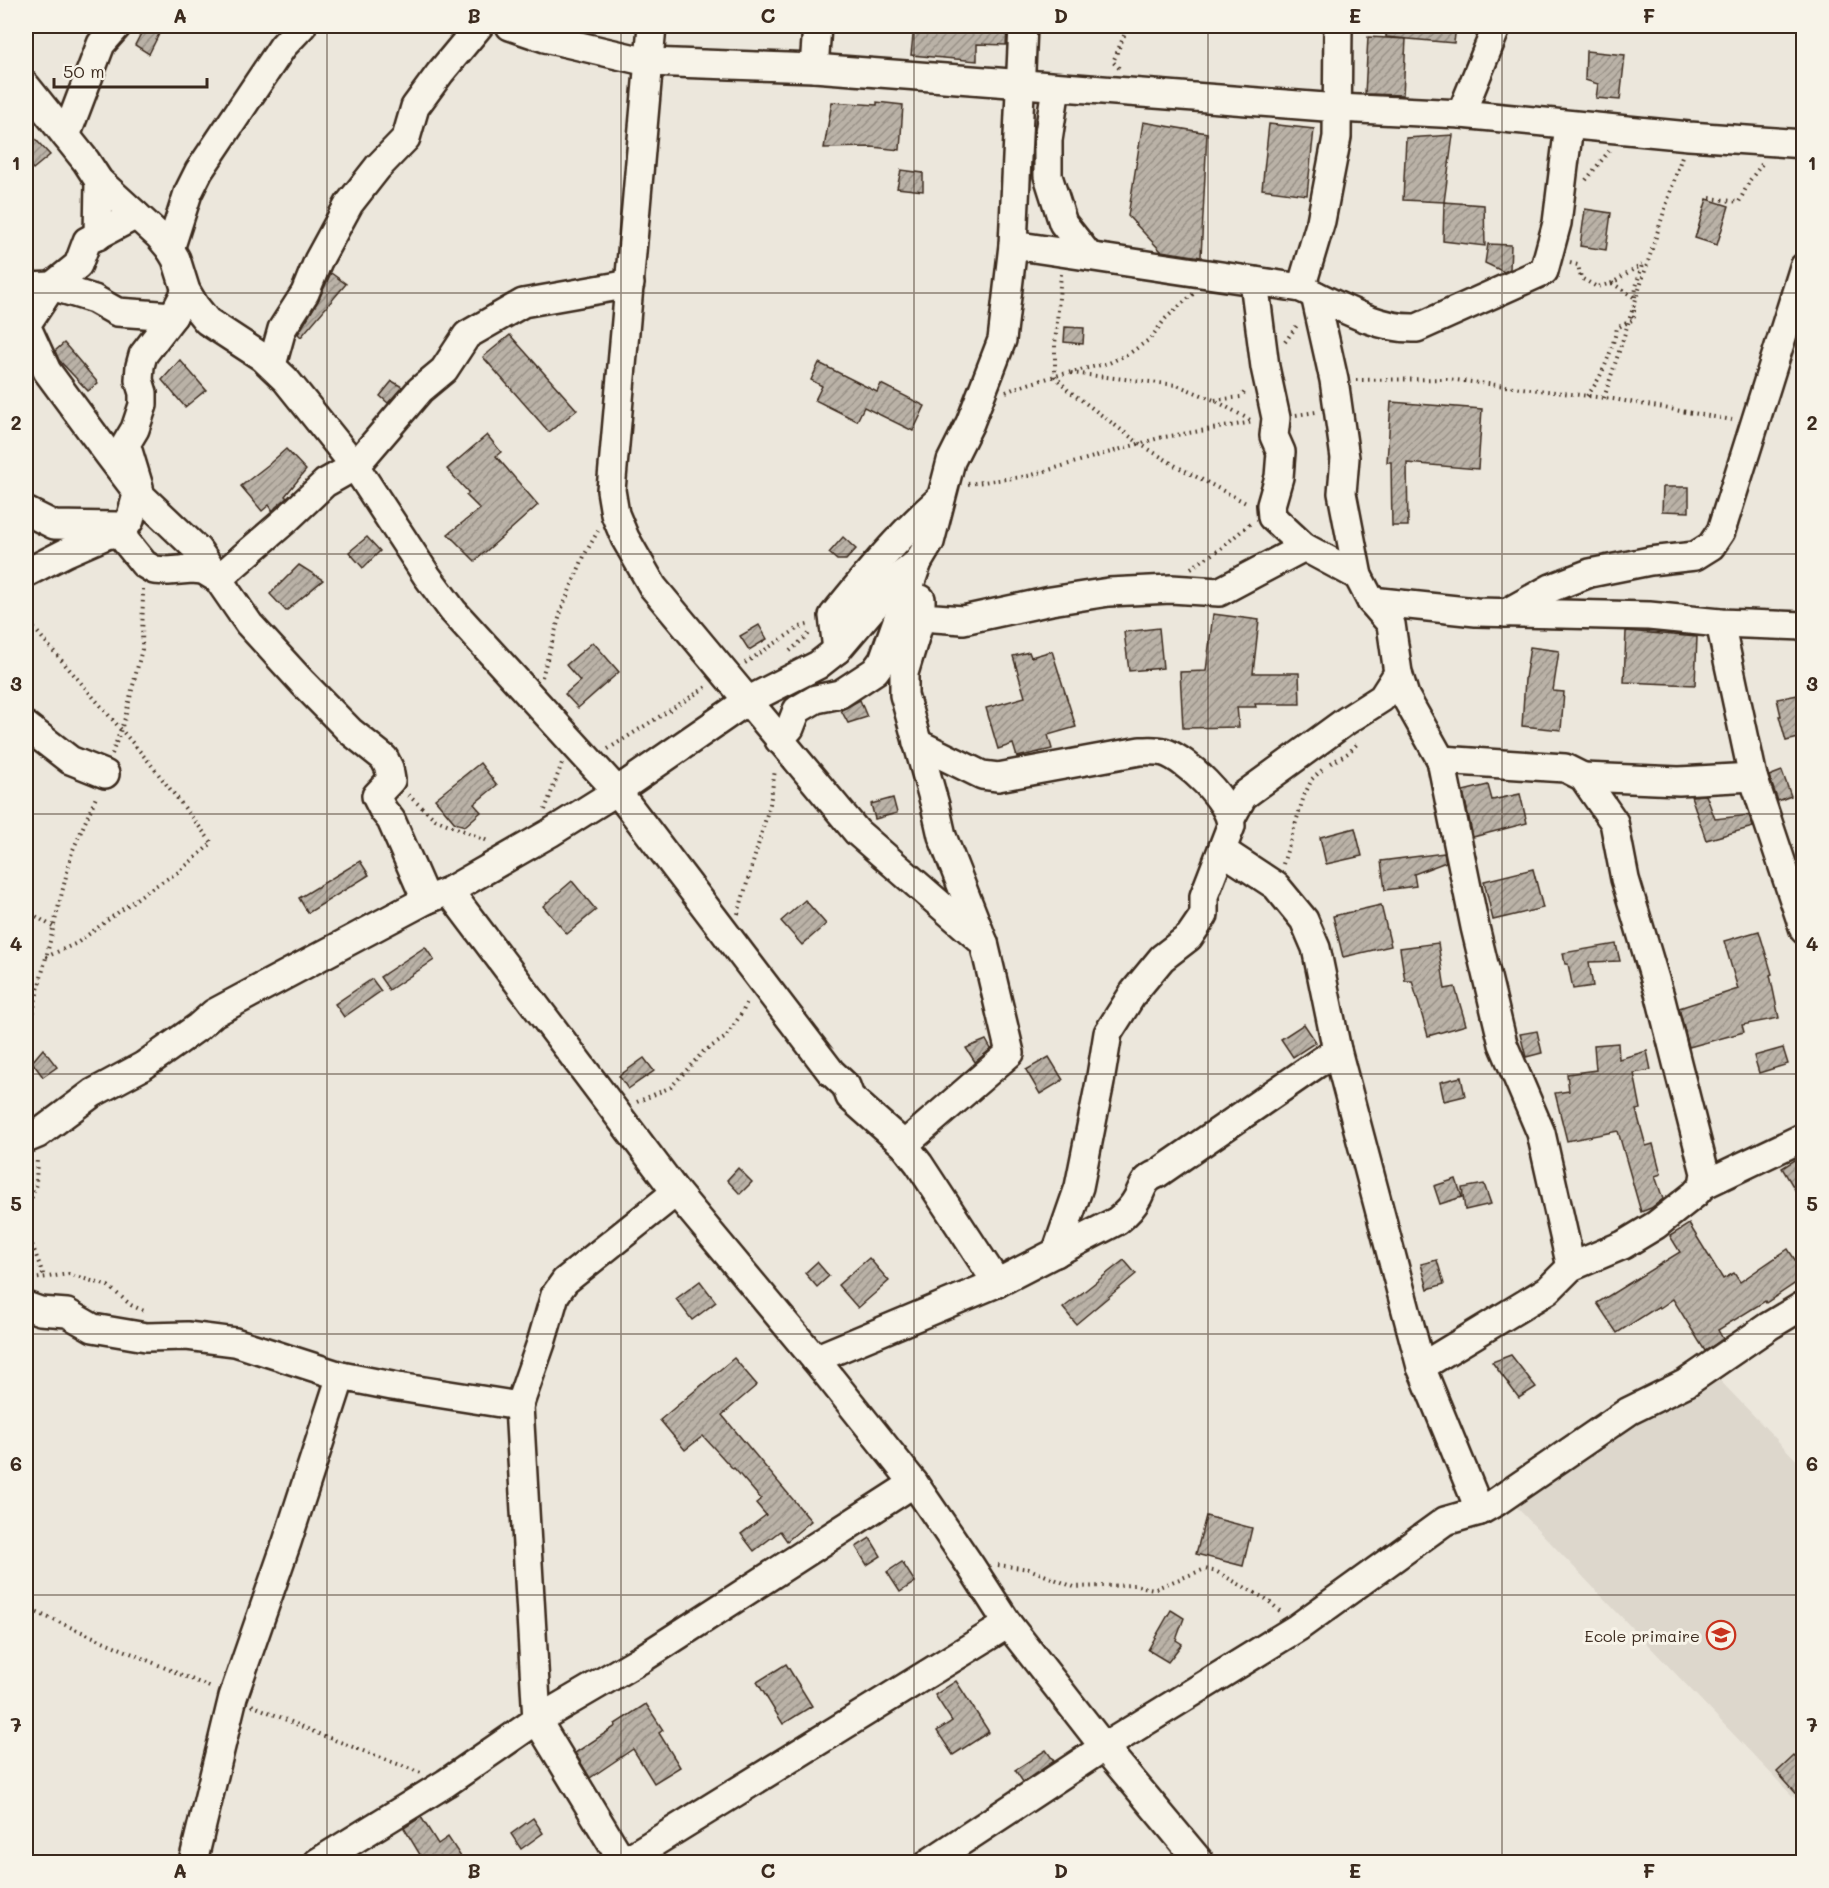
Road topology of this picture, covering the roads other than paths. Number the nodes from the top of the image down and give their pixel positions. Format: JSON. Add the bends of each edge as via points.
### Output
{"nodes":[{"id":1,"x":117,"y":26,"type":"edge"},
{"id":2,"x":302,"y":26,"type":"edge"},
{"id":3,"x":479,"y":26,"type":"edge"},
{"id":4,"x":510,"y":26,"type":"edge"},
{"id":5,"x":652,"y":26,"type":"edge"},
{"id":6,"x":817,"y":26,"type":"edge"},
{"id":7,"x":1023,"y":26,"type":"edge"},
{"id":8,"x":1338,"y":26,"type":"edge"},
{"id":9,"x":1497,"y":26,"type":"edge"},
{"id":10,"x":648,"y":62,"type":"junction"},
{"id":11,"x":814,"y":68,"type":"junction"},
{"id":12,"x":1022,"y":85,"type":"junction"},
{"id":13,"x":26,"y":86,"type":"edge"},
{"id":14,"x":1056,"y":87,"type":"junction"},
{"id":15,"x":1338,"y":108,"type":"junction"},
{"id":16,"x":1461,"y":114,"type":"junction"},
{"id":17,"x":1569,"y":125,"type":"junction"},
{"id":18,"x":66,"y":136,"type":"junction"},
{"id":19,"x":1803,"y":144,"type":"edge"},
{"id":20,"x":1018,"y":160,"type":"junction"},
{"id":21,"x":1048,"y":161,"type":"junction"},
{"id":22,"x":99,"y":181,"type":"junction"},
{"id":23,"x":136,"y":215,"type":"junction"},
{"id":24,"x":98,"y":236,"type":"junction"},
{"id":25,"x":1013,"y":245,"type":"junction"},
{"id":26,"x":170,"y":249,"type":"junction"},
{"id":27,"x":1089,"y":256,"type":"junction"},
{"id":28,"x":1803,"y":267,"type":"edge"},
{"id":29,"x":1254,"y":280,"type":"junction"},
{"id":30,"x":630,"y":284,"type":"junction"},
{"id":31,"x":39,"y":287,"type":"edge"},
{"id":32,"x":186,"y":291,"type":"junction"},
{"id":33,"x":1308,"y":291,"type":"junction"},
{"id":34,"x":172,"y":316,"type":"junction"},
{"id":35,"x":272,"y":365,"type":"junction"},
{"id":36,"x":355,"y":466,"type":"junction"},
{"id":37,"x":138,"y":493,"type":"junction"},
{"id":38,"x":942,"y":493,"type":"junction"},
{"id":39,"x":26,"y":511,"type":"edge"},
{"id":40,"x":123,"y":529,"type":"junction"},
{"id":41,"x":1304,"y":547,"type":"junction"},
{"id":42,"x":918,"y":562,"type":"junction"},
{"id":43,"x":26,"y":573,"type":"edge"},
{"id":44,"x":1358,"y":576,"type":"junction"},
{"id":45,"x":218,"y":579,"type":"junction"},
{"id":46,"x":1371,"y":601,"type":"junction"},
{"id":47,"x":1506,"y":613,"type":"junction"},
{"id":48,"x":921,"y":617,"type":"junction"},
{"id":49,"x":1720,"y":623,"type":"junction"},
{"id":50,"x":1803,"y":626,"type":"edge"},
{"id":51,"x":837,"y":650,"type":"junction"},
{"id":52,"x":1398,"y":673,"type":"junction"},
{"id":53,"x":747,"y":701,"type":"junction"},
{"id":54,"x":26,"y":726,"type":"edge"},
{"id":55,"x":779,"y":740,"type":"junction"},
{"id":56,"x":917,"y":743,"type":"junction"},
{"id":57,"x":1441,"y":760,"type":"junction"},
{"id":58,"x":105,"y":774,"type":"road end"},
{"id":59,"x":1583,"y":777,"type":"junction"},
{"id":60,"x":1753,"y":777,"type":"junction"},
{"id":61,"x":617,"y":791,"type":"junction"},
{"id":62,"x":1231,"y":818,"type":"junction"},
{"id":63,"x":1223,"y":851,"type":"junction"},
{"id":64,"x":438,"y":895,"type":"junction"},
{"id":65,"x":1803,"y":930,"type":"edge"},
{"id":66,"x":984,"y":943,"type":"junction"},
{"id":67,"x":1337,"y":1050,"type":"junction"},
{"id":68,"x":32,"y":1136,"type":"edge"},
{"id":69,"x":1803,"y":1137,"type":"edge"},
{"id":70,"x":904,"y":1145,"type":"junction"},
{"id":71,"x":1703,"y":1185,"type":"junction"},
{"id":72,"x":676,"y":1192,"type":"junction"},
{"id":73,"x":1056,"y":1253,"type":"junction"},
{"id":74,"x":1571,"y":1267,"type":"junction"},
{"id":75,"x":997,"y":1283,"type":"junction"},
{"id":76,"x":1803,"y":1305,"type":"edge"},
{"id":77,"x":26,"y":1306,"type":"edge"},
{"id":78,"x":814,"y":1359,"type":"junction"},
{"id":79,"x":1421,"y":1367,"type":"junction"},
{"id":80,"x":340,"y":1376,"type":"junction"},
{"id":81,"x":519,"y":1406,"type":"junction"},
{"id":82,"x":914,"y":1483,"type":"junction"},
{"id":83,"x":1480,"y":1511,"type":"junction"},
{"id":84,"x":1008,"y":1624,"type":"junction"},
{"id":85,"x":537,"y":1720,"type":"junction"},
{"id":86,"x":1104,"y":1747,"type":"junction"},
{"id":87,"x":193,"y":1863,"type":"edge"},
{"id":88,"x":318,"y":1863,"type":"edge"},
{"id":89,"x":623,"y":1863,"type":"edge"},
{"id":90,"x":930,"y":1863,"type":"edge"},
{"id":91,"x":1200,"y":1863,"type":"edge"}],
"edges":[{"from":1,"to":18,"type":"street","via":[[101,44]]},
{"from":2,"to":26,"type":"street","via":[[283,46],[199,171]]},
{"from":3,"to":35,"type":"street","via":[[415,107],[406,138],[349,204],[305,293],[282,328]]},
{"from":4,"to":10,"type":"street","via":[[562,43]]},
{"from":5,"to":10,"type":"street"},
{"from":6,"to":11,"type":"street"},
{"from":7,"to":12,"type":"street"},
{"from":8,"to":15,"type":"street"},
{"from":9,"to":16,"type":"street"},
{"from":10,"to":11,"type":"street"},
{"from":10,"to":30,"type":"street"},
{"from":11,"to":12,"type":"street"},
{"from":12,"to":14,"type":"street"},
{"from":12,"to":20,"type":"street"},
{"from":13,"to":18,"type":"street"},
{"from":14,"to":15,"type":"street"},
{"from":14,"to":21,"type":"street"},
{"from":15,"to":16,"type":"street"},
{"from":15,"to":33,"type":"street","via":[[1335,148]]},
{"from":16,"to":17,"type":"street"},
{"from":17,"to":19,"type":"street"},
{"from":17,"to":33,"type":"street","via":[[1557,223],[1546,268],[1541,273],[1417,328],[1385,324]]},
{"from":18,"to":22,"type":"street"},
{"from":20,"to":21,"type":"street"},
{"from":20,"to":25,"type":"street"},
{"from":21,"to":27,"type":"street","via":[[1047,176],[1063,222]]},
{"from":22,"to":23,"type":"street"},
{"from":22,"to":24,"type":"street"},
{"from":23,"to":24,"type":"street"},
{"from":23,"to":26,"type":"street"},
{"from":24,"to":31,"type":"street","via":[[87,241],[78,264]]},
{"from":25,"to":27,"type":"street"},
{"from":25,"to":38,"type":"street","via":[[1002,340],[951,461]]},
{"from":26,"to":32,"type":"street"},
{"from":27,"to":29,"type":"street"},
{"from":28,"to":47,"type":"street","via":[[1721,531],[1711,546],[1695,556],[1590,573],[1551,588]]},
{"from":29,"to":33,"type":"street"},
{"from":29,"to":41,"type":"street","via":[[1267,425],[1281,452],[1272,517]]},
{"from":30,"to":36,"type":"street","via":[[523,303],[467,335],[444,370],[420,390]]},
{"from":30,"to":53,"type":"street","via":[[610,490],[614,507],[625,538],[653,587]]},
{"from":31,"to":34,"type":"street","via":[[94,299],[117,312]]},
{"from":31,"to":37,"type":"street","via":[[26,325],[47,371]]},
{"from":32,"to":34,"type":"street"},
{"from":32,"to":35,"type":"street","via":[[207,321]]},
{"from":33,"to":44,"type":"street","via":[[1334,380],[1346,458],[1342,493]]},
{"from":34,"to":37,"type":"street","via":[[140,366],[143,405],[126,444]]},
{"from":35,"to":36,"type":"street"},
{"from":36,"to":45,"type":"street","via":[[325,483]]},
{"from":36,"to":61,"type":"street","via":[[453,611]]},
{"from":37,"to":40,"type":"street"},
{"from":37,"to":45,"type":"street","via":[[196,549]]},
{"from":38,"to":42,"type":"street","via":[[930,542]]},
{"from":38,"to":51,"type":"street","via":[[883,555],[833,616]]},
{"from":39,"to":40,"type":"street","via":[[54,525]]},
{"from":40,"to":43,"type":"street"},
{"from":40,"to":45,"type":"street","via":[[144,564],[154,570],[203,570]]},
{"from":41,"to":44,"type":"street"},
{"from":41,"to":48,"type":"street","via":[[1219,592],[1109,592],[963,620]]},
{"from":42,"to":48,"type":"street","via":[[922,580]]},
{"from":42,"to":51,"type":"street","via":[[899,577]]},
{"from":42,"to":55,"type":"street","via":[[883,660],[875,671],[840,694],[816,699],[796,710],[790,728]]},
{"from":44,"to":46,"type":"street"},
{"from":45,"to":64,"type":"street","via":[[249,624],[303,683],[350,731],[384,758],[391,780],[376,796]]},
{"from":46,"to":47,"type":"street"},
{"from":46,"to":52,"type":"street","via":[[1391,624]]},
{"from":47,"to":49,"type":"street","via":[[1649,616]]},
{"from":48,"to":56,"type":"street","via":[[904,673],[904,695]]},
{"from":49,"to":50,"type":"street"},
{"from":49,"to":60,"type":"street"},
{"from":51,"to":53,"type":"street","via":[[818,665]]},
{"from":52,"to":57,"type":"street","via":[[1405,696]]},
{"from":52,"to":62,"type":"street","via":[[1382,698],[1243,796]]},
{"from":53,"to":55,"type":"street"},
{"from":53,"to":61,"type":"street"},
{"from":54,"to":58,"type":"street","via":[[70,760]]},
{"from":55,"to":66,"type":"street","via":[[857,832]]},
{"from":56,"to":62,"type":"street","via":[[982,775],[998,777],[1154,750],[1176,758],[1201,778]]},
{"from":56,"to":66,"type":"street","via":[[942,836]]},
{"from":57,"to":59,"type":"street","via":[[1565,768]]},
{"from":57,"to":74,"type":"street","via":[[1503,1044],[1542,1133]]},
{"from":59,"to":60,"type":"street","via":[[1679,782]]},
{"from":59,"to":71,"type":"street","via":[[1614,822],[1625,879],[1702,1159]]},
{"from":60,"to":65,"type":"street"},
{"from":61,"to":64,"type":"street"},
{"from":61,"to":70,"type":"street","via":[[831,1072],[846,1086],[850,1097]]},
{"from":62,"to":63,"type":"street"},
{"from":63,"to":67,"type":"street","via":[[1276,886],[1304,920],[1316,948]]},
{"from":63,"to":73,"type":"street","via":[[1204,896],[1203,915],[1190,937],[1162,958],[1108,1033],[1079,1187]]},
{"from":64,"to":68,"type":"street","via":[[214,1013],[143,1066],[93,1093]]},
{"from":64,"to":72,"type":"street"},
{"from":66,"to":70,"type":"street","via":[[1010,1053]]},
{"from":67,"to":73,"type":"street","via":[[1150,1177],[1117,1221]]},
{"from":67,"to":79,"type":"street"},
{"from":69,"to":71,"type":"street"},
{"from":70,"to":75,"type":"street"},
{"from":71,"to":74,"type":"street","via":[[1656,1225],[1623,1245]]},
{"from":72,"to":78,"type":"street"},
{"from":72,"to":81,"type":"street","via":[[566,1281],[555,1295]]},
{"from":73,"to":75,"type":"street"},
{"from":74,"to":79,"type":"street","via":[[1548,1290]]},
{"from":75,"to":78,"type":"street"},
{"from":76,"to":83,"type":"street","via":[[1686,1383],[1629,1411]]},
{"from":77,"to":80,"type":"street","via":[[67,1313],[93,1328],[146,1337],[187,1336],[235,1342]]},
{"from":78,"to":82,"type":"street"},
{"from":79,"to":83,"type":"street"},
{"from":80,"to":81,"type":"street"},
{"from":80,"to":87,"type":"street","via":[[233,1697]]},
{"from":81,"to":85,"type":"street"},
{"from":82,"to":84,"type":"street"},
{"from":82,"to":85,"type":"street","via":[[643,1658]]},
{"from":83,"to":86,"type":"street","via":[[1445,1521],[1298,1628]]},
{"from":84,"to":86,"type":"street"},
{"from":84,"to":89,"type":"street"},
{"from":85,"to":88,"type":"street"},
{"from":85,"to":89,"type":"street"},
{"from":86,"to":90,"type":"street"},
{"from":86,"to":91,"type":"street"}]}
